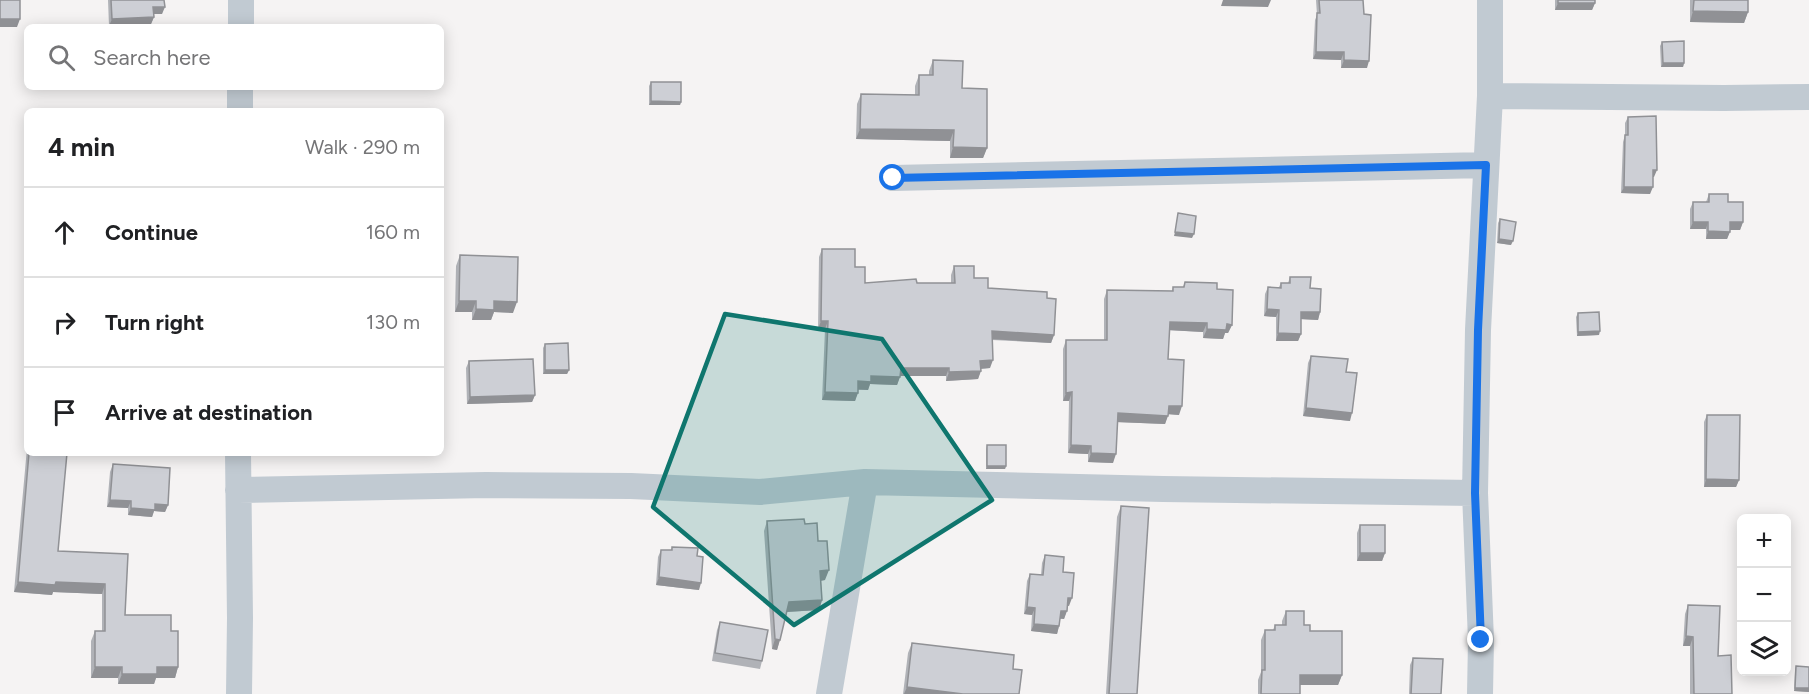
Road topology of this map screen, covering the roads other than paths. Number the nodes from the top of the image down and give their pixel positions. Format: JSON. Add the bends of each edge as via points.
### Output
{"nodes":[{"id":1,"x":241,"y":0,"type":"edge"},
{"id":2,"x":1490,"y":0,"type":"edge"},
{"id":3,"x":241,"y":24,"type":"edge"},
{"id":4,"x":240,"y":90,"type":"edge"},
{"id":5,"x":1490,"y":96,"type":"junction"},
{"id":6,"x":1809,"y":97,"type":"edge"},
{"id":7,"x":240,"y":108,"type":"edge"},
{"id":8,"x":1486,"y":165,"type":"junction"},
{"id":9,"x":893,"y":178,"type":"dead end"},
{"id":10,"x":238,"y":456,"type":"edge"},
{"id":11,"x":865,"y":482,"type":"junction"},
{"id":12,"x":238,"y":490,"type":"junction"},
{"id":13,"x":1475,"y":493,"type":"junction"},
{"id":14,"x":239,"y":694,"type":"edge"},
{"id":15,"x":829,"y":694,"type":"edge"},
{"id":16,"x":1480,"y":694,"type":"edge"}],
"edges":[{"from":1,"to":3,"type":"street"},
{"from":2,"to":5,"type":"street"},
{"from":4,"to":7,"type":"street"},
{"from":5,"to":6,"type":"street"},
{"from":5,"to":8,"type":"street"},
{"from":8,"to":9,"type":"street"},
{"from":8,"to":13,"type":"street"},
{"from":10,"to":12,"type":"street"},
{"from":11,"to":12,"type":"street","via":[[760,492],[519,485]]},
{"from":11,"to":13,"type":"street"},
{"from":11,"to":15,"type":"street"},
{"from":12,"to":14,"type":"street"},
{"from":13,"to":16,"type":"street"}]}
